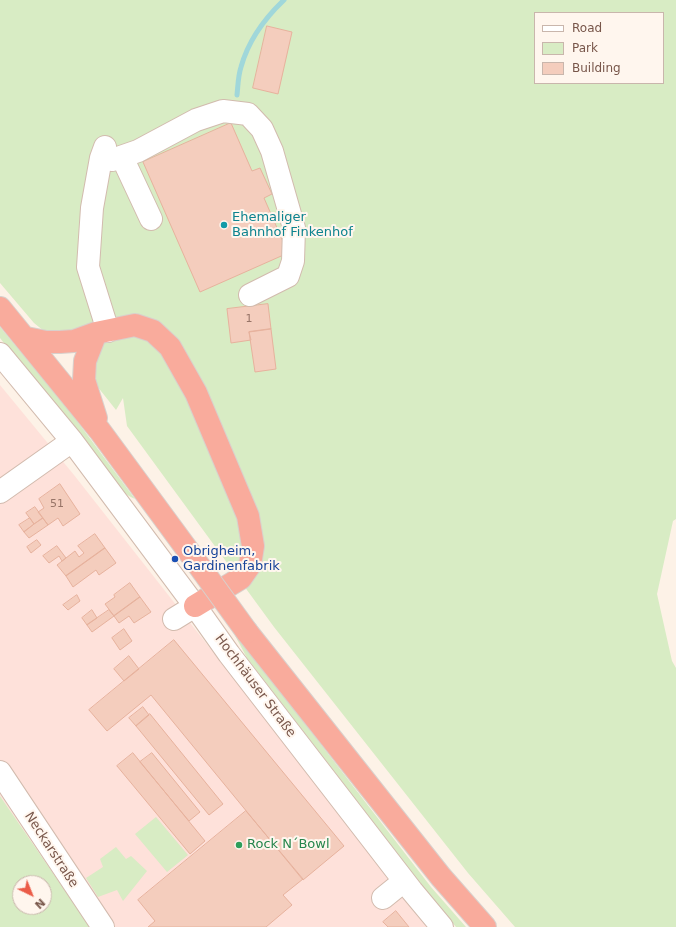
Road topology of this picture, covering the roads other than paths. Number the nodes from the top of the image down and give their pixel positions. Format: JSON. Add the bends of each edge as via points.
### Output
{"nodes":[{"id":1,"x":109,"y":154,"type":"junction"},
{"id":2,"x":151,"y":219,"type":"dead end"},
{"id":3,"x":250,"y":295,"type":"dead end"},
{"id":4,"x":0,"y":308,"type":"edge"},
{"id":5,"x":102,"y":332,"type":"junction"},
{"id":6,"x":26,"y":338,"type":"junction"},
{"id":7,"x":0,"y":354,"type":"edge"},
{"id":8,"x":100,"y":431,"type":"junction"},
{"id":9,"x":72,"y":442,"type":"junction"},
{"id":10,"x":0,"y":492,"type":"edge"},
{"id":11,"x":195,"y":606,"type":"junction"},
{"id":12,"x":174,"y":619,"type":"dead end"},
{"id":13,"x":0,"y":772,"type":"edge"},
{"id":14,"x":404,"y":881,"type":"junction"},
{"id":15,"x":383,"y":898,"type":"dead end"},
{"id":16,"x":102,"y":927,"type":"edge"},
{"id":17,"x":442,"y":927,"type":"edge"},
{"id":18,"x":485,"y":927,"type":"edge"}],
"edges":[{"from":1,"to":2,"type":"street"},
{"from":1,"to":3,"type":"street","via":[[138,151],[196,120],[223,111],[248,114],[262,129],[272,151],[294,228],[293,261],[288,276]]},
{"from":1,"to":5,"type":"street","via":[[92,208],[88,267]]},
{"from":4,"to":6,"type":"highway"},
{"from":5,"to":6,"type":"highway","via":[[74,341],[46,342]]},
{"from":5,"to":8,"type":"highway","via":[[85,360],[84,380]]},
{"from":5,"to":11,"type":"highway","via":[[135,325],[153,331],[170,347],[196,393],[248,516],[253,546],[250,565],[241,578]]},
{"from":6,"to":8,"type":"highway"},
{"from":7,"to":9,"type":"street","name":"Hochhäuser Straße"},
{"from":8,"to":18,"type":"highway","bridge":true,"via":[[247,632],[437,871]]},
{"from":9,"to":10,"type":"street"},
{"from":9,"to":11,"type":"street","name":"Hochhäuser Straße"},
{"from":11,"to":12,"type":"street"},
{"from":11,"to":14,"type":"street","name":"Hochhäuser Straße"},
{"from":13,"to":16,"type":"street","name":"Neckarstraße"},
{"from":14,"to":15,"type":"street"},
{"from":14,"to":17,"type":"street","name":"Hochhäuser Straße"}]}
